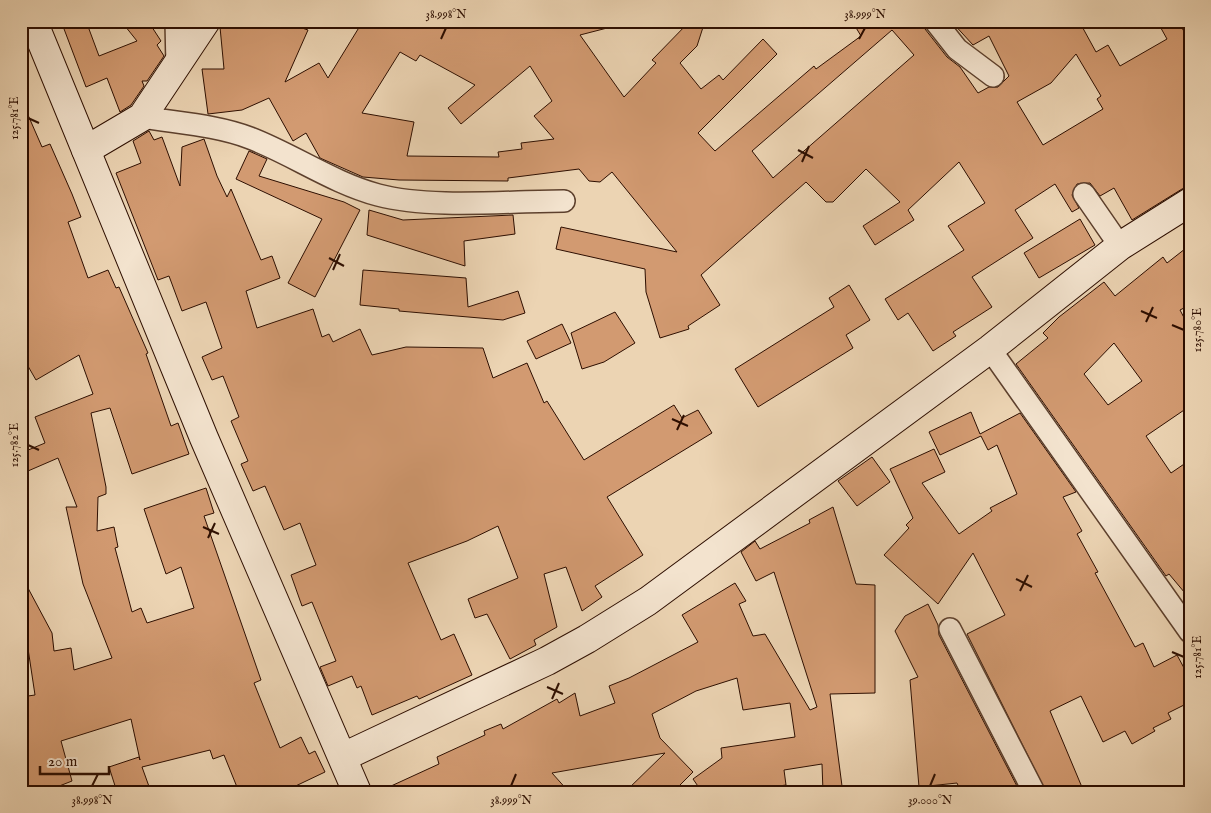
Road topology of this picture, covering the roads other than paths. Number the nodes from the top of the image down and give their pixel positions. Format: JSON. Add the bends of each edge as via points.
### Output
{"nodes":[{"id":1,"x":33,"y":21,"type":"edge"},
{"id":2,"x":176,"y":21,"type":"edge"},
{"id":3,"x":206,"y":21,"type":"edge"},
{"id":4,"x":935,"y":21,"type":"edge"},
{"id":5,"x":177,"y":66,"type":"junction"},
{"id":6,"x":993,"y":76,"type":"dead end"},
{"id":7,"x":142,"y":117,"type":"junction"},
{"id":8,"x":86,"y":150,"type":"junction"},
{"id":9,"x":1084,"y":194,"type":"dead end"},
{"id":10,"x":564,"y":201,"type":"dead end"},
{"id":11,"x":1190,"y":202,"type":"edge"},
{"id":12,"x":1120,"y":246,"type":"junction"},
{"id":13,"x":990,"y":349,"type":"junction"},
{"id":14,"x":950,"y":629,"type":"dead end"},
{"id":15,"x":1190,"y":632,"type":"edge"},
{"id":16,"x":343,"y":757,"type":"junction"},
{"id":17,"x":357,"y":792,"type":"edge"},
{"id":18,"x":1034,"y":792,"type":"edge"}],
"edges":[{"from":1,"to":8,"type":"street"},
{"from":2,"to":5,"type":"street"},
{"from":3,"to":5,"type":"street"},
{"from":4,"to":6,"type":"street","via":[[957,49]]},
{"from":5,"to":7,"type":"street"},
{"from":7,"to":8,"type":"street"},
{"from":7,"to":10,"type":"street","via":[[221,129],[248,137],[349,186],[380,196],[436,202]]},
{"from":8,"to":16,"type":"street","via":[[204,438]]},
{"from":9,"to":12,"type":"street"},
{"from":11,"to":12,"type":"street"},
{"from":12,"to":13,"type":"street"},
{"from":13,"to":15,"type":"street"},
{"from":13,"to":16,"type":"street","via":[[640,605],[547,661]]},
{"from":14,"to":18,"type":"street"},
{"from":16,"to":17,"type":"street"}]}
